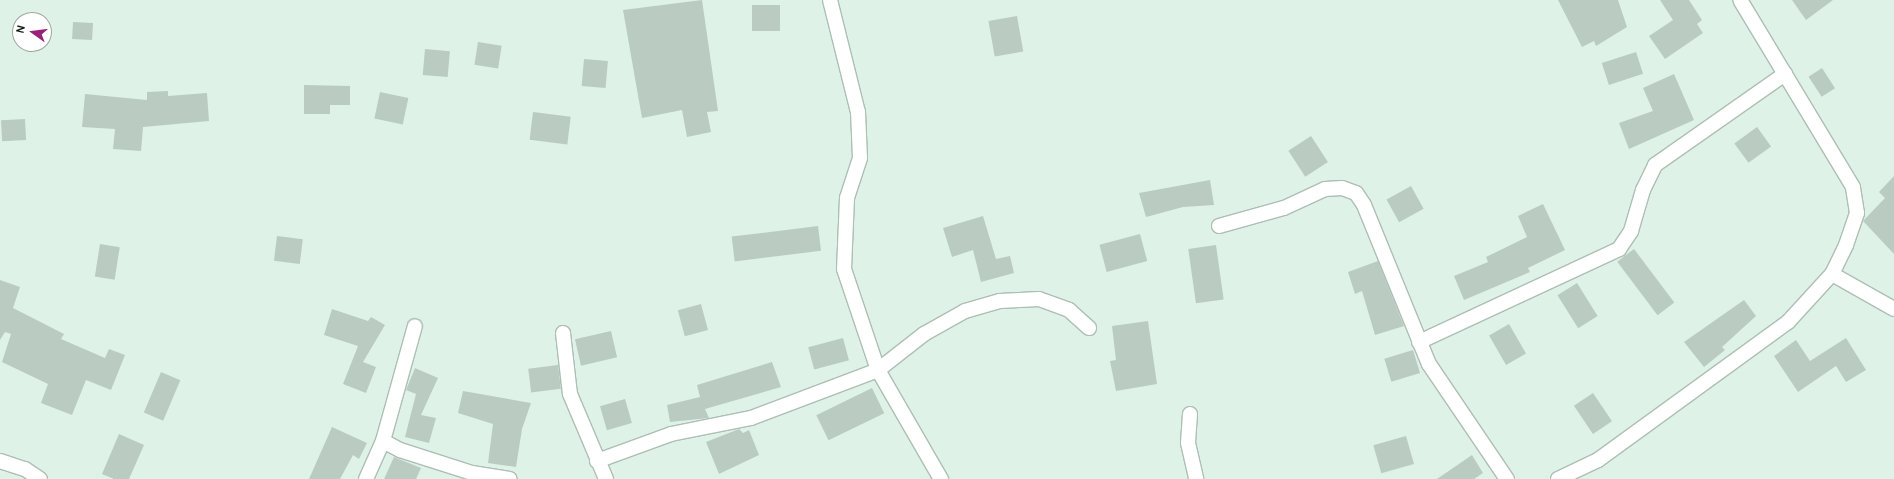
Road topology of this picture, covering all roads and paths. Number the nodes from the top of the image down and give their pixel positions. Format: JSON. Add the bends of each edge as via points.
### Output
{"nodes":[{"id":1,"x":830,"y":0,"type":"edge"},
{"id":2,"x":1740,"y":0,"type":"edge"},
{"id":3,"x":1785,"y":74,"type":"junction"},
{"id":4,"x":1219,"y":226,"type":"dead end"},
{"id":5,"x":1832,"y":274,"type":"junction"},
{"id":6,"x":1894,"y":309,"type":"edge"},
{"id":7,"x":415,"y":326,"type":"dead end"},
{"id":8,"x":1089,"y":328,"type":"dead end"},
{"id":9,"x":563,"y":333,"type":"dead end"},
{"id":10,"x":1419,"y":342,"type":"junction"},
{"id":11,"x":878,"y":370,"type":"junction"},
{"id":12,"x":1190,"y":414,"type":"dead end"},
{"id":13,"x":382,"y":441,"type":"junction"},
{"id":14,"x":0,"y":461,"type":"edge"},
{"id":15,"x":597,"y":461,"type":"junction"},
{"id":16,"x":40,"y":479,"type":"edge"},
{"id":17,"x":366,"y":479,"type":"edge"},
{"id":18,"x":510,"y":479,"type":"edge"},
{"id":19,"x":606,"y":479,"type":"edge"},
{"id":20,"x":941,"y":479,"type":"edge"},
{"id":21,"x":1196,"y":479,"type":"edge"},
{"id":22,"x":1507,"y":479,"type":"edge"},
{"id":23,"x":1558,"y":479,"type":"edge"}],
"edges":[{"from":1,"to":11,"type":"street","via":[[858,112],[860,158],[847,198],[844,269]]},
{"from":2,"to":3,"type":"street"},
{"from":3,"to":5,"type":"street","via":[[1853,187],[1857,213]]},
{"from":3,"to":10,"type":"street","via":[[1655,165],[1643,190],[1631,231],[1619,249]]},
{"from":4,"to":10,"type":"street","via":[[1284,208],[1325,189],[1342,188],[1356,193],[1364,205]]},
{"from":5,"to":6,"type":"street"},
{"from":5,"to":23,"type":"street","via":[[1788,322],[1598,460]]},
{"from":7,"to":13,"type":"street"},
{"from":8,"to":11,"type":"street","via":[[1069,310],[1039,299],[1000,301],[965,311],[924,334]]},
{"from":9,"to":15,"type":"street","via":[[570,394]]},
{"from":10,"to":22,"type":"street","via":[[1429,364]]},
{"from":11,"to":15,"type":"street","via":[[751,418],[671,434]]},
{"from":11,"to":20,"type":"street"},
{"from":12,"to":21,"type":"street","via":[[1188,443]]},
{"from":13,"to":17,"type":"street"},
{"from":13,"to":18,"type":"street","via":[[400,450],[472,473]]},
{"from":14,"to":16,"type":"street","via":[[25,469]]},
{"from":15,"to":19,"type":"street"}]}
